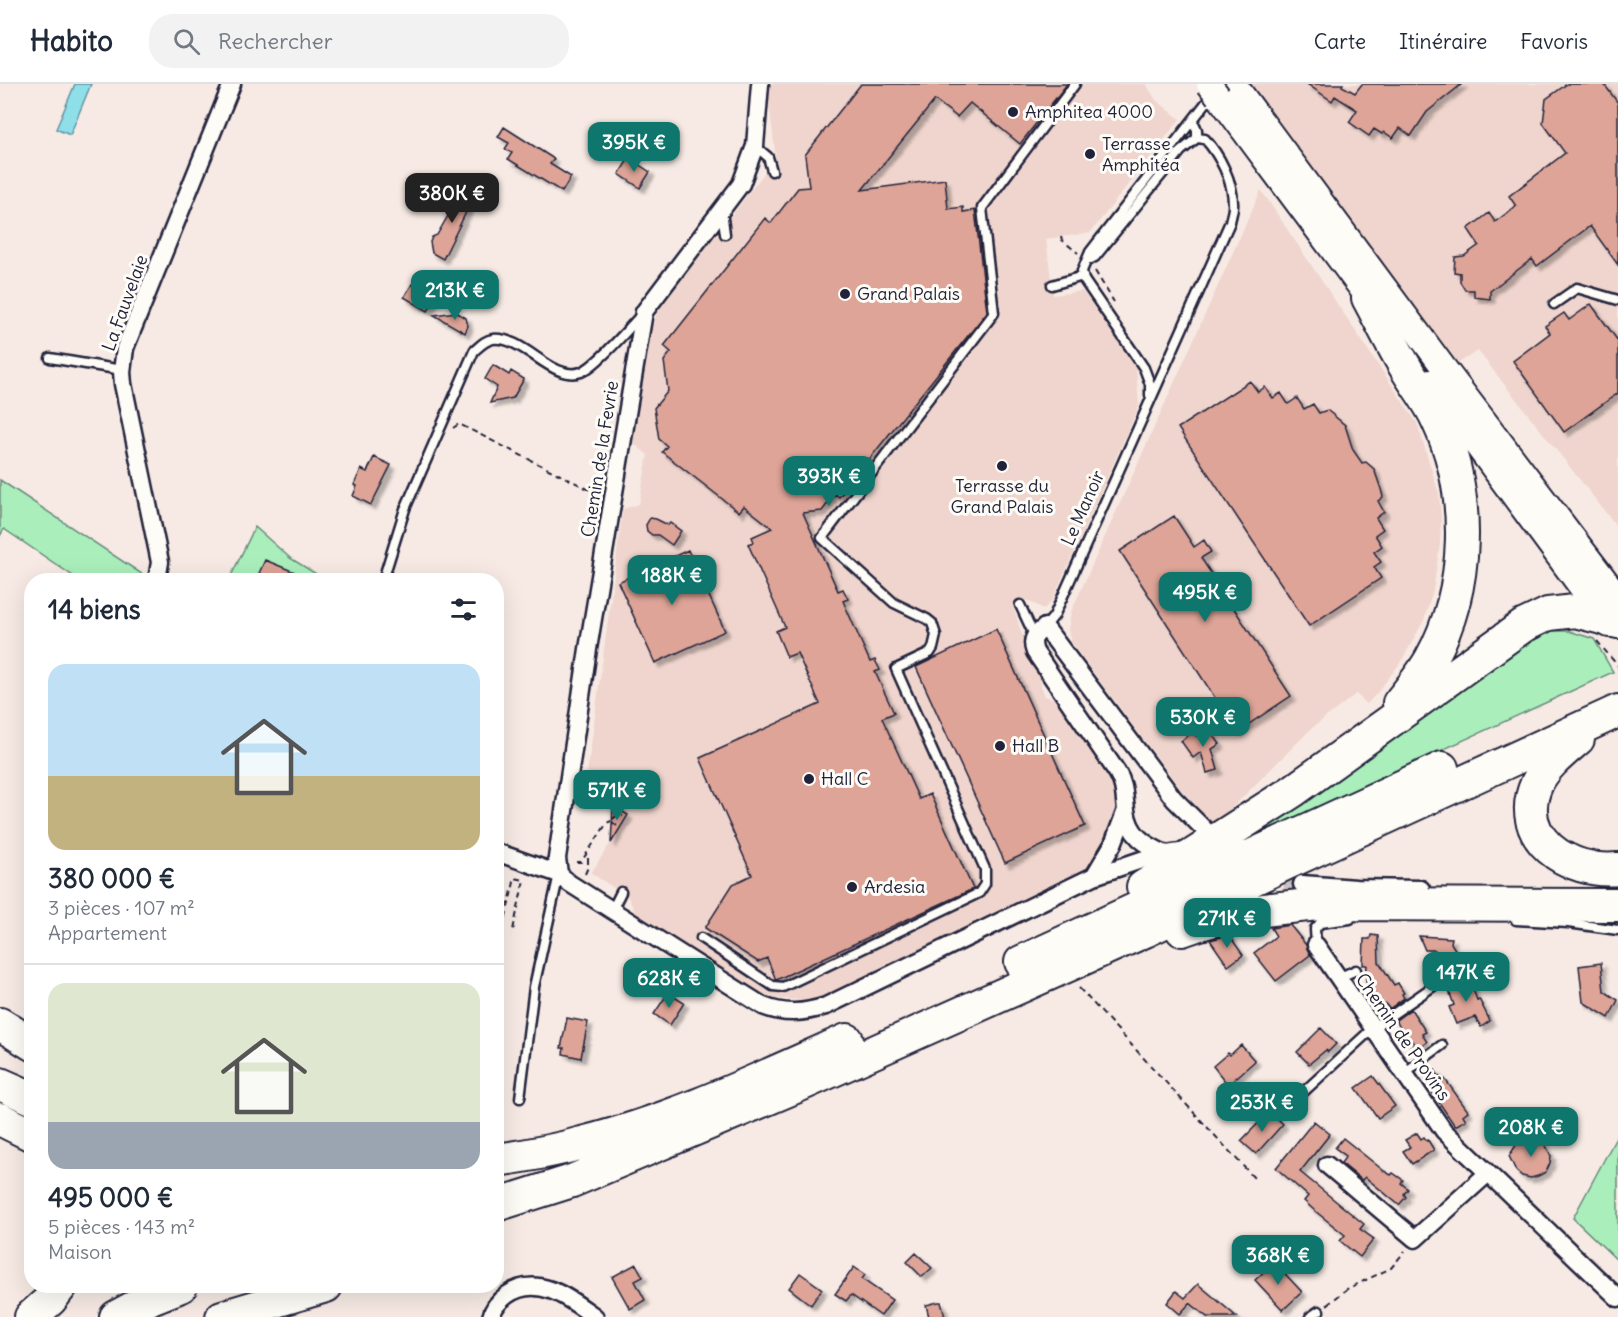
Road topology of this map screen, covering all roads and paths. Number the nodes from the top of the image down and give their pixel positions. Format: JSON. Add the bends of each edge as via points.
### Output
{"nodes":[{"id":1,"x":232,"y":84,"type":"edge"},
{"id":2,"x":760,"y":84,"type":"edge"},
{"id":3,"x":1075,"y":84,"type":"edge"},
{"id":4,"x":1221,"y":87,"type":"edge"},
{"id":5,"x":1195,"y":125,"type":"dead end"},
{"id":6,"x":1197,"y":138,"type":"junction"},
{"id":7,"x":754,"y":146,"type":"junction"},
{"id":8,"x":772,"y":171,"type":"dead end"},
{"id":9,"x":722,"y":211,"type":"junction"},
{"id":10,"x":725,"y":234,"type":"dead end"},
{"id":11,"x":1062,"y":237,"type":"dead end"},
{"id":12,"x":1087,"y":261,"type":"junction"},
{"id":13,"x":1083,"y":276,"type":"junction"},
{"id":14,"x":1052,"y":285,"type":"dead end"},
{"id":15,"x":1368,"y":298,"type":"junction"},
{"id":16,"x":1618,"y":300,"type":"edge"},
{"id":17,"x":1554,"y":304,"type":"dead end"},
{"id":18,"x":1119,"y":309,"type":"dead end"},
{"id":19,"x":644,"y":312,"type":"junction"},
{"id":20,"x":50,"y":358,"type":"dead end"},
{"id":21,"x":122,"y":370,"type":"junction"},
{"id":22,"x":1149,"y":401,"type":"junction"},
{"id":23,"x":448,"y":425,"type":"dead end"},
{"id":24,"x":592,"y":490,"type":"dead end"},
{"id":25,"x":158,"y":573,"type":"edge"},
{"id":26,"x":385,"y":573,"type":"edge"},
{"id":27,"x":1020,"y":605,"type":"dead end"},
{"id":28,"x":1614,"y":618,"type":"edge"},
{"id":29,"x":1040,"y":631,"type":"junction"},
{"id":30,"x":1611,"y":704,"type":"edge"},
{"id":31,"x":1378,"y":730,"type":"junction"},
{"id":32,"x":1126,"y":810,"type":"junction"},
{"id":33,"x":623,"y":816,"type":"dead end"},
{"id":34,"x":611,"y":821,"type":"junction"},
{"id":35,"x":616,"y":826,"type":"dead end"},
{"id":36,"x":1204,"y":840,"type":"junction"},
{"id":37,"x":588,"y":852,"type":"junction"},
{"id":38,"x":1166,"y":854,"type":"junction"},
{"id":39,"x":504,"y":855,"type":"edge"},
{"id":40,"x":576,"y":862,"type":"dead end"},
{"id":41,"x":1618,"y":869,"type":"edge"},
{"id":42,"x":559,"y":874,"type":"junction"},
{"id":43,"x":584,"y":874,"type":"dead end"},
{"id":44,"x":1094,"y":876,"type":"junction"},
{"id":45,"x":1302,"y":884,"type":"tunnel mouth"},
{"id":46,"x":621,"y":892,"type":"dead end"},
{"id":47,"x":1618,"y":905,"type":"edge"},
{"id":48,"x":612,"y":910,"type":"junction"},
{"id":49,"x":1500,"y":912,"type":"junction"},
{"id":50,"x":1362,"y":917,"type":"dead end"},
{"id":51,"x":504,"y":924,"type":"edge"},
{"id":52,"x":513,"y":930,"type":"dead end"},
{"id":53,"x":1618,"y":930,"type":"edge"},
{"id":54,"x":701,"y":938,"type":"dead end"},
{"id":55,"x":1072,"y":938,"type":"junction"},
{"id":56,"x":1316,"y":945,"type":"joint"},
{"id":57,"x":1482,"y":964,"type":"dead end"},
{"id":58,"x":1356,"y":970,"type":"dead end"},
{"id":59,"x":1338,"y":978,"type":"junction"},
{"id":60,"x":1079,"y":988,"type":"dead end"},
{"id":61,"x":1011,"y":989,"type":"junction"},
{"id":62,"x":0,"y":1024,"type":"edge"},
{"id":63,"x":1373,"y":1028,"type":"junction"},
{"id":64,"x":24,"y":1039,"type":"edge"},
{"id":65,"x":1443,"y":1045,"type":"dead end"},
{"id":66,"x":1404,"y":1073,"type":"junction"},
{"id":67,"x":0,"y":1084,"type":"edge"},
{"id":68,"x":24,"y":1094,"type":"edge"},
{"id":69,"x":520,"y":1098,"type":"dead end"},
{"id":70,"x":1285,"y":1109,"type":"dead end"},
{"id":71,"x":0,"y":1119,"type":"edge"},
{"id":72,"x":24,"y":1131,"type":"edge"},
{"id":73,"x":633,"y":1156,"type":"junction"},
{"id":74,"x":504,"y":1158,"type":"edge"},
{"id":75,"x":1328,"y":1165,"type":"dead end"},
{"id":76,"x":1487,"y":1174,"type":"junction"},
{"id":77,"x":1255,"y":1179,"type":"dead end"},
{"id":78,"x":504,"y":1202,"type":"edge"},
{"id":79,"x":504,"y":1224,"type":"edge"},
{"id":80,"x":1415,"y":1239,"type":"junction"},
{"id":81,"x":56,"y":1293,"type":"edge"},
{"id":82,"x":164,"y":1293,"type":"edge"},
{"id":83,"x":303,"y":1293,"type":"edge"},
{"id":84,"x":1618,"y":1298,"type":"edge"},
{"id":85,"x":1319,"y":1311,"type":"joint"},
{"id":86,"x":31,"y":1317,"type":"edge"},
{"id":87,"x":116,"y":1317,"type":"edge"},
{"id":88,"x":222,"y":1317,"type":"edge"},
{"id":89,"x":491,"y":1317,"type":"edge"},
{"id":90,"x":595,"y":1317,"type":"edge"},
{"id":91,"x":1310,"y":1317,"type":"edge"}],
"edges":[{"from":1,"to":21,"type":"street","name":"La Fauvelaie","via":[[126,348]]},
{"from":2,"to":7,"type":"street","name":"Chemin de la Fevrie"},
{"from":3,"to":54,"type":"lane","via":[[982,208],[994,314],[822,538],[894,603],[927,619],[935,629],[936,642],[930,653],[896,669],[986,869],[985,884],[979,893],[783,987],[773,986]]},
{"from":4,"to":12,"type":"lane","via":[[1090,252]]},
{"from":4,"to":15,"type":"main road"},
{"from":4,"to":28,"type":"main road","via":[[1443,368]]},
{"from":5,"to":6,"type":"lane"},
{"from":6,"to":12,"type":"lane","via":[[1181,151],[1095,257]]},
{"from":6,"to":22,"type":"lane","name":"Le Manoir","via":[[1205,139],[1216,150],[1230,186],[1230,222]]},
{"from":7,"to":8,"type":"lane","via":[[768,157]]},
{"from":7,"to":9,"type":"street","name":"Chemin de la Fevrie","via":[[741,184]]},
{"from":9,"to":10,"type":"lane"},
{"from":9,"to":19,"type":"street","name":"Chemin de la Fevrie"},
{"from":11,"to":12,"type":"path"},
{"from":12,"to":13,"type":"lane"},
{"from":12,"to":18,"type":"path"},
{"from":13,"to":14,"type":"lane"},
{"from":13,"to":22,"type":"lane","via":[[1144,368],[1150,384]]},
{"from":15,"to":28,"type":"main road"},
{"from":15,"to":31,"type":"highway","via":[[1434,413],[1449,447],[1462,538],[1455,596],[1436,649]]},
{"from":16,"to":17,"type":"lane","via":[[1577,288]]},
{"from":19,"to":26,"type":"lane","via":[[585,371],[575,374],[563,373],[507,341],[485,342],[474,351],[405,509]]},
{"from":19,"to":42,"type":"street","name":"Chemin de la Fevrie","via":[[588,648],[557,861]]},
{"from":20,"to":21,"type":"lane"},
{"from":21,"to":25,"type":"street","name":"La Fauvelaie","via":[[160,562]]},
{"from":22,"to":29,"type":"lane","name":"Le Manoir","via":[[1054,616]]},
{"from":23,"to":24,"type":"path","via":[[454,428],[459,424]]},
{"from":27,"to":29,"type":"lane"},
{"from":28,"to":31,"type":"highway","via":[[1575,611],[1548,614],[1523,626]]},
{"from":29,"to":32,"type":"street","via":[[1032,642],[1039,659],[1122,780]]},
{"from":29,"to":36,"type":"street"},
{"from":30,"to":41,"type":"highway","via":[[1545,770],[1531,803],[1532,822],[1554,853],[1588,868]]},
{"from":30,"to":55,"type":"highway","via":[[1272,845]]},
{"from":30,"to":61,"type":"highway","via":[[1145,931]]},
{"from":31,"to":36,"type":"highway","via":[[1293,791]]},
{"from":32,"to":38,"type":"street","via":[[1139,839]]},
{"from":32,"to":44,"type":"street"},
{"from":33,"to":34,"type":"path"},
{"from":34,"to":35,"type":"path"},
{"from":34,"to":37,"type":"path"},
{"from":36,"to":38,"type":"street"},
{"from":36,"to":55,"type":"highway"},
{"from":37,"to":40,"type":"path","via":[[581,862]]},
{"from":37,"to":43,"type":"path"},
{"from":38,"to":44,"type":"street"},
{"from":39,"to":42,"type":"street"},
{"from":42,"to":48,"type":"street"},
{"from":42,"to":69,"type":"lane","via":[[534,987]]},
{"from":44,"to":48,"type":"street","via":[[826,1006],[794,1013],[764,1006]]},
{"from":45,"to":49,"type":"street","via":[[1480,890]]},
{"from":46,"to":48,"type":"lane"},
{"from":47,"to":49,"type":"highway"},
{"from":49,"to":53,"type":"lane"},
{"from":49,"to":61,"type":"highway","via":[[1322,904],[1287,907],[1198,924],[1116,957]]},
{"from":50,"to":56,"type":"lane","via":[[1320,923],[1315,929]]},
{"from":51,"to":52,"type":"path","via":[[515,878],[524,880]]},
{"from":55,"to":74,"type":"highway","via":[[671,1114],[584,1143]]},
{"from":56,"to":59,"type":"street","name":"Chemin de Provins"},
{"from":57,"to":63,"type":"lane","via":[[1448,976]]},
{"from":58,"to":59,"type":"lane"},
{"from":59,"to":63,"type":"street","name":"Chemin de Provins","via":[[1359,999]]},
{"from":60,"to":77,"type":"path"},
{"from":61,"to":73,"type":"highway"},
{"from":62,"to":64,"type":"highway"},
{"from":63,"to":66,"type":"street","name":"Chemin de Provins"},
{"from":63,"to":70,"type":"lane"},
{"from":65,"to":66,"type":"lane"},
{"from":66,"to":76,"type":"street","name":"Chemin de Provins","via":[[1444,1131]]},
{"from":67,"to":68,"type":"highway"},
{"from":71,"to":72,"type":"highway"},
{"from":73,"to":78,"type":"highway"},
{"from":73,"to":79,"type":"highway","via":[[617,1175]]},
{"from":75,"to":80,"type":"street"},
{"from":76,"to":80,"type":"street"},
{"from":76,"to":84,"type":"street","name":"Chemin de Provins"},
{"from":80,"to":85,"type":"path","via":[[1391,1268],[1347,1289]]},
{"from":81,"to":86,"type":"highway"},
{"from":82,"to":87,"type":"highway"},
{"from":83,"to":88,"type":"highway"},
{"from":85,"to":91,"type":"lane"},
{"from":89,"to":90,"type":"street","via":[[502,1298],[516,1288],[528,1286],[555,1291]]}]}
